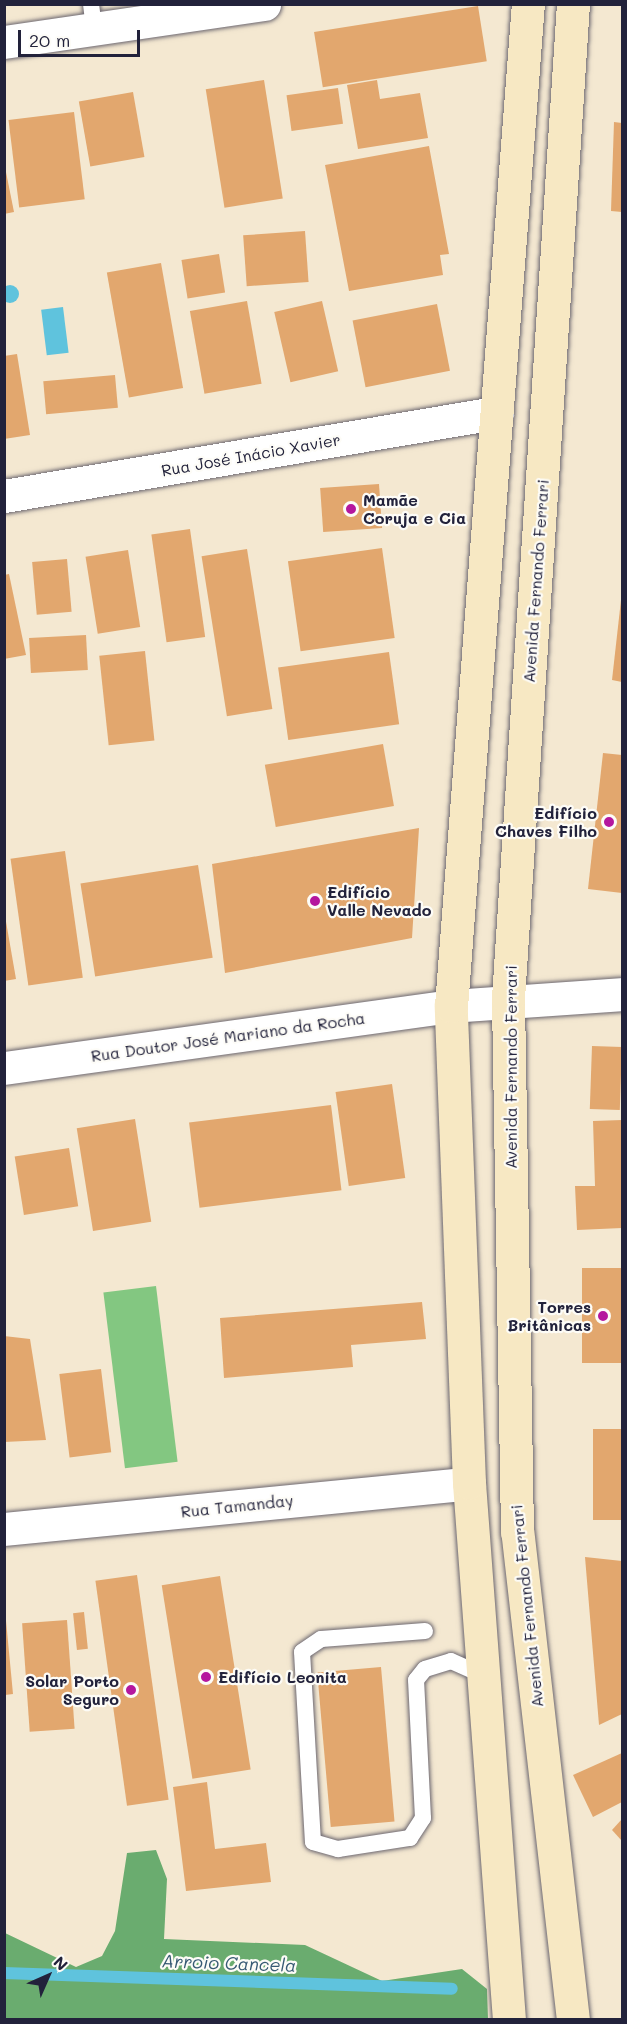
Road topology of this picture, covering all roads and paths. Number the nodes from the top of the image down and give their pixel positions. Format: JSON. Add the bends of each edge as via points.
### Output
{"nodes":[{"id":1,"x":264,"y":4,"type":"edge"},
{"id":2,"x":528,"y":4,"type":"edge"},
{"id":3,"x":573,"y":4,"type":"edge"},
{"id":4,"x":92,"y":17,"type":"edge"},
{"id":5,"x":4,"y":42,"type":"edge"},
{"id":6,"x":496,"y":413,"type":"junction"},
{"id":7,"x":4,"y":496,"type":"edge"},
{"id":8,"x":622,"y":994,"type":"edge"},
{"id":9,"x":508,"y":998,"type":"junction"},
{"id":10,"x":452,"y":1006,"type":"junction"},
{"id":11,"x":4,"y":1068,"type":"edge"},
{"id":12,"x":469,"y":1482,"type":"junction"},
{"id":13,"x":4,"y":1530,"type":"edge"},
{"id":14,"x":425,"y":1631,"type":"dead end"},
{"id":15,"x":483,"y":1675,"type":"junction"},
{"id":16,"x":509,"y":2019,"type":"edge"},
{"id":17,"x":573,"y":2019,"type":"edge"}],
"edges":[{"from":1,"to":4,"type":"street"},
{"from":2,"to":6,"type":"main road"},
{"from":3,"to":9,"type":"main road","name":"Avenida Fernando Ferrari"},
{"from":4,"to":5,"type":"street"},
{"from":6,"to":7,"type":"street","name":"Rua José Inácio Xavier"},
{"from":6,"to":10,"type":"main road"},
{"from":8,"to":9,"type":"street","name":"Rua Doutor José Mariano da Rocha"},
{"from":9,"to":10,"type":"street","name":"Rua Doutor José Mariano da Rocha"},
{"from":9,"to":17,"type":"main road","name":"Avenida Fernando Ferrari","via":[[517,1532]]},
{"from":10,"to":11,"type":"street","name":"Rua Doutor José Mariano da Rocha"},
{"from":10,"to":12,"type":"main road"},
{"from":12,"to":13,"type":"street","name":"Rua Tamanday"},
{"from":12,"to":15,"type":"main road"},
{"from":14,"to":15,"type":"lane","via":[[321,1639],[302,1652],[313,1842],[338,1848],[410,1838],[423,1818],[412,1692],[416,1680],[425,1669],[451,1660]]},
{"from":15,"to":16,"type":"main road"}]}
